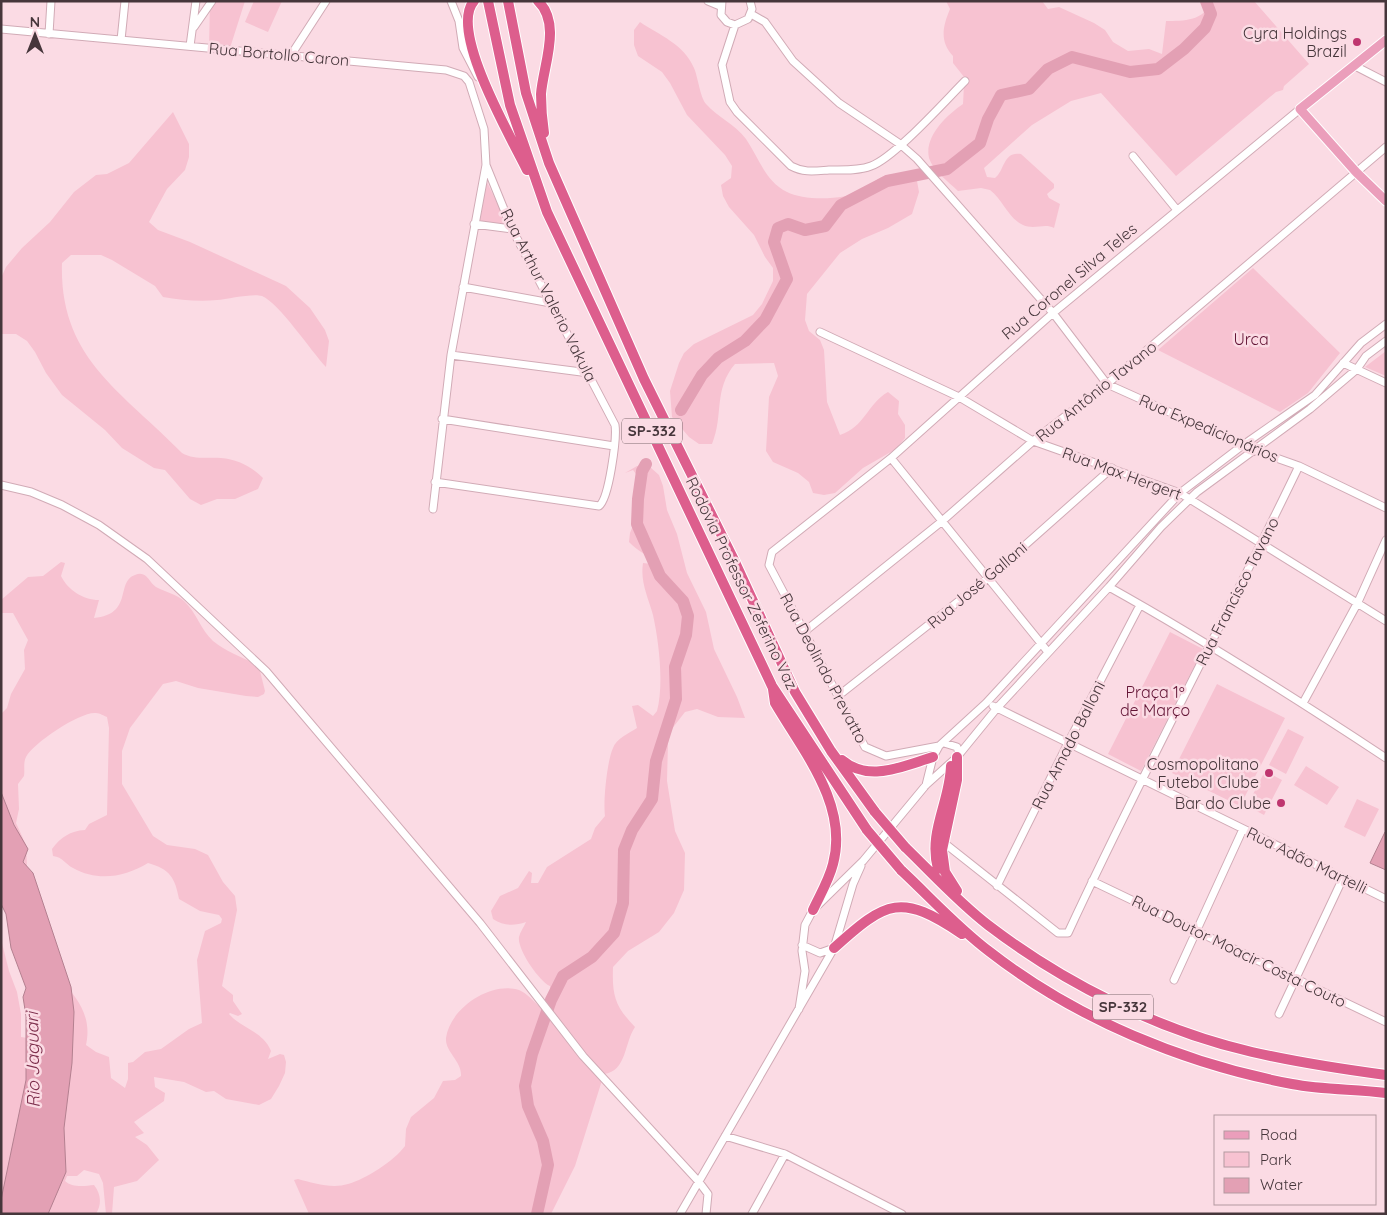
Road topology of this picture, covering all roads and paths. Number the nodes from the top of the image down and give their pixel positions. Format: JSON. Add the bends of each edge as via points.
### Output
{"nodes":[{"id":1,"x":51,"y":1,"type":"edge"},
{"id":2,"x":125,"y":1,"type":"edge"},
{"id":3,"x":196,"y":1,"type":"edge"},
{"id":4,"x":212,"y":1,"type":"edge"},
{"id":5,"x":326,"y":1,"type":"edge"},
{"id":6,"x":450,"y":1,"type":"edge"},
{"id":7,"x":474,"y":1,"type":"edge"},
{"id":8,"x":538,"y":1,"type":"edge"},
{"id":9,"x":708,"y":1,"type":"edge"},
{"id":10,"x":750,"y":1,"type":"edge"},
{"id":11,"x":509,"y":4,"type":"edge"},
{"id":12,"x":721,"y":4,"type":"edge"},
{"id":13,"x":489,"y":6,"type":"edge"},
{"id":14,"x":751,"y":14,"type":"junction"},
{"id":15,"x":735,"y":25,"type":"junction"},
{"id":16,"x":1,"y":29,"type":"edge"},
{"id":17,"x":192,"y":29,"type":"junction"},
{"id":18,"x":49,"y":34,"type":"junction"},
{"id":19,"x":121,"y":40,"type":"junction"},
{"id":20,"x":1386,"y":40,"type":"edge"},
{"id":21,"x":190,"y":46,"type":"junction"},
{"id":22,"x":291,"y":55,"type":"junction"},
{"id":23,"x":1355,"y":66,"type":"junction"},
{"id":24,"x":965,"y":82,"type":"dead end"},
{"id":25,"x":1386,"y":82,"type":"edge"},
{"id":26,"x":487,"y":92,"type":"junction"},
{"id":27,"x":1300,"y":109,"type":"junction"},
{"id":28,"x":900,"y":144,"type":"junction"},
{"id":29,"x":1386,"y":147,"type":"edge"},
{"id":30,"x":1133,"y":156,"type":"dead end"},
{"id":31,"x":549,"y":163,"type":"junction"},
{"id":32,"x":486,"y":165,"type":"junction"},
{"id":33,"x":1356,"y":172,"type":"junction"},
{"id":34,"x":1386,"y":200,"type":"edge"},
{"id":35,"x":1177,"y":210,"type":"junction"},
{"id":36,"x":547,"y":212,"type":"junction"},
{"id":37,"x":474,"y":224,"type":"junction"},
{"id":38,"x":512,"y":229,"type":"junction"},
{"id":39,"x":463,"y":287,"type":"junction"},
{"id":40,"x":552,"y":303,"type":"junction"},
{"id":41,"x":1053,"y":313,"type":"junction"},
{"id":42,"x":1386,"y":324,"type":"edge"},
{"id":43,"x":820,"y":332,"type":"dead end"},
{"id":44,"x":1386,"y":341,"type":"edge"},
{"id":45,"x":451,"y":355,"type":"junction"},
{"id":46,"x":1343,"y":363,"type":"junction"},
{"id":47,"x":1357,"y":369,"type":"junction"},
{"id":48,"x":589,"y":373,"type":"junction"},
{"id":49,"x":1386,"y":383,"type":"edge"},
{"id":50,"x":1107,"y":384,"type":"junction"},
{"id":51,"x":959,"y":397,"type":"junction"},
{"id":52,"x":442,"y":419,"type":"junction"},
{"id":53,"x":1033,"y":441,"type":"junction"},
{"id":54,"x":1243,"y":445,"type":"junction"},
{"id":55,"x":614,"y":446,"type":"junction"},
{"id":56,"x":1254,"y":450,"type":"junction"},
{"id":57,"x":891,"y":458,"type":"junction"},
{"id":58,"x":1299,"y":466,"type":"junction"},
{"id":59,"x":1112,"y":468,"type":"junction"},
{"id":60,"x":435,"y":482,"type":"junction"},
{"id":61,"x":1,"y":485,"type":"edge"},
{"id":62,"x":1180,"y":493,"type":"junction"},
{"id":63,"x":1190,"y":499,"type":"junction"},
{"id":64,"x":1386,"y":508,"type":"edge"},
{"id":65,"x":433,"y":509,"type":"dead end"},
{"id":66,"x":941,"y":522,"type":"junction"},
{"id":67,"x":1386,"y":540,"type":"edge"},
{"id":68,"x":1262,"y":544,"type":"junction"},
{"id":69,"x":776,"y":548,"type":"joint"},
{"id":70,"x":988,"y":578,"type":"junction"},
{"id":71,"x":1109,"y":587,"type":"junction"},
{"id":72,"x":1358,"y":602,"type":"junction"},
{"id":73,"x":1140,"y":605,"type":"junction"},
{"id":74,"x":1386,"y":620,"type":"edge"},
{"id":75,"x":804,"y":632,"type":"junction"},
{"id":76,"x":1040,"y":644,"type":"junction"},
{"id":77,"x":1209,"y":645,"type":"junction"},
{"id":78,"x":1048,"y":652,"type":"junction"},
{"id":79,"x":772,"y":686,"type":"junction"},
{"id":80,"x":838,"y":696,"type":"junction"},
{"id":81,"x":986,"y":703,"type":"junction"},
{"id":82,"x":1304,"y":703,"type":"junction"},
{"id":83,"x":997,"y":708,"type":"junction"},
{"id":84,"x":1068,"y":742,"type":"junction"},
{"id":85,"x":942,"y":744,"type":"junction"},
{"id":86,"x":832,"y":751,"type":"junction"},
{"id":87,"x":933,"y":757,"type":"junction"},
{"id":88,"x":956,"y":758,"type":"junction"},
{"id":89,"x":1386,"y":758,"type":"edge"},
{"id":90,"x":1141,"y":779,"type":"junction"},
{"id":91,"x":926,"y":785,"type":"junction"},
{"id":92,"x":1242,"y":828,"type":"junction"},
{"id":93,"x":943,"y":842,"type":"junction"},
{"id":94,"x":863,"y":861,"type":"junction"},
{"id":95,"x":1343,"y":878,"type":"junction"},
{"id":96,"x":1092,"y":881,"type":"junction"},
{"id":97,"x":941,"y":882,"type":"junction"},
{"id":98,"x":997,"y":886,"type":"junction"},
{"id":99,"x":1386,"y":899,"type":"edge"},
{"id":100,"x":969,"y":909,"type":"junction"},
{"id":101,"x":813,"y":910,"type":"junction"},
{"id":102,"x":1196,"y":931,"type":"junction"},
{"id":103,"x":802,"y":945,"type":"junction"},
{"id":104,"x":834,"y":948,"type":"junction"},
{"id":105,"x":989,"y":952,"type":"junction"},
{"id":106,"x":1296,"y":979,"type":"junction"},
{"id":107,"x":1174,"y":980,"type":"dead end"},
{"id":108,"x":799,"y":1008,"type":"junction"},
{"id":109,"x":1279,"y":1014,"type":"dead end"},
{"id":110,"x":1386,"y":1022,"type":"edge"},
{"id":111,"x":1386,"y":1075,"type":"edge"},
{"id":112,"x":1386,"y":1094,"type":"edge"},
{"id":113,"x":726,"y":1136,"type":"junction"},
{"id":114,"x":785,"y":1154,"type":"junction"},
{"id":115,"x":699,"y":1182,"type":"junction"},
{"id":116,"x":680,"y":1214,"type":"edge"},
{"id":117,"x":706,"y":1214,"type":"edge"},
{"id":118,"x":752,"y":1214,"type":"edge"},
{"id":119,"x":902,"y":1214,"type":"edge"}],
"edges":[{"from":1,"to":18,"type":"street"},
{"from":2,"to":19,"type":"street"},
{"from":3,"to":17,"type":"street"},
{"from":4,"to":17,"type":"street"},
{"from":5,"to":22,"type":"street"},
{"from":6,"to":26,"type":"street","via":[[459,21],[463,48]]},
{"from":7,"to":26,"type":"highway","via":[[466,16],[469,38]]},
{"from":8,"to":31,"type":"highway","via":[[546,11],[549,24],[541,96]]},
{"from":9,"to":12,"type":"street"},
{"from":10,"to":14,"type":"street"},
{"from":11,"to":31,"type":"highway","name":"Rodovia Professor Zeferino Vaz","number":"SP-332","via":[[526,93]]},
{"from":12,"to":15,"type":"street","via":[[724,19]]},
{"from":13,"to":36,"type":"highway","name":"Rodovia Professor Zeferino Vaz","number":"SP-332","via":[[510,105]]},
{"from":14,"to":15,"type":"street"},
{"from":14,"to":28,"type":"street","name":"Rua Expedicionários","via":[[765,22],[792,61],[839,103]]},
{"from":15,"to":28,"type":"street","via":[[722,65],[730,102],[736,112],[791,166],[807,172],[870,167]]},
{"from":16,"to":18,"type":"street","name":"Rua Bortollo Caron"},
{"from":17,"to":21,"type":"street"},
{"from":18,"to":19,"type":"street","name":"Rua Bortollo Caron"},
{"from":19,"to":21,"type":"street","name":"Rua Bortollo Caron"},
{"from":20,"to":23,"type":"main road","name":"Rua Coronel Silva Teles"},
{"from":21,"to":22,"type":"street","name":"Rua Bortollo Caron"},
{"from":22,"to":32,"type":"street","name":"Rua Bortollo Caron","via":[[446,70],[464,76],[469,82],[484,129]]},
{"from":23,"to":25,"type":"street"},
{"from":23,"to":27,"type":"main road","name":"Rua Coronel Silva Teles"},
{"from":24,"to":28,"type":"street"},
{"from":26,"to":36,"type":"highway"},
{"from":27,"to":33,"type":"main road"},
{"from":27,"to":35,"type":"street","name":"Rua Coronel Silva Teles"},
{"from":28,"to":41,"type":"street","name":"Rua Expedicionários","via":[[939,183]]},
{"from":29,"to":33,"type":"street","name":"Rua Antônio Tavano"},
{"from":30,"to":35,"type":"street"},
{"from":31,"to":86,"type":"highway","name":"Rodovia Professor Zeferino Vaz","number":"SP-332","via":[[644,379],[795,692]]},
{"from":32,"to":37,"type":"street"},
{"from":32,"to":38,"type":"street","name":"Rua Arthur Valerio Vakula"},
{"from":33,"to":34,"type":"main road"},
{"from":33,"to":50,"type":"street","name":"Rua Antônio Tavano"},
{"from":35,"to":41,"type":"street","name":"Rua Coronel Silva Teles"},
{"from":36,"to":79,"type":"highway","name":"Rodovia Professor Zeferino Vaz","number":"SP-332"},
{"from":37,"to":38,"type":"street"},
{"from":37,"to":39,"type":"street"},
{"from":38,"to":40,"type":"street","name":"Rua Arthur Valerio Vakula"},
{"from":39,"to":40,"type":"street"},
{"from":39,"to":45,"type":"street"},
{"from":40,"to":48,"type":"street","name":"Rua Arthur Valerio Vakula"},
{"from":41,"to":50,"type":"street","name":"Rua Expedicionários"},
{"from":41,"to":51,"type":"street","name":"Rua Coronel Silva Teles"},
{"from":42,"to":46,"type":"street","via":[[1361,343]]},
{"from":43,"to":51,"type":"street","name":"Rua Max Hergert"},
{"from":44,"to":47,"type":"street","via":[[1366,356]]},
{"from":45,"to":48,"type":"street"},
{"from":45,"to":52,"type":"street"},
{"from":46,"to":47,"type":"street"},
{"from":46,"to":54,"type":"street","via":[[1314,395]]},
{"from":47,"to":49,"type":"street"},
{"from":47,"to":56,"type":"street"},
{"from":48,"to":55,"type":"street","name":"Rua Arthur Valerio Vakula","via":[[614,425]]},
{"from":50,"to":53,"type":"street","name":"Rua Antônio Tavano"},
{"from":50,"to":54,"type":"street","name":"Rua Expedicionários"},
{"from":51,"to":53,"type":"street","name":"Rua Max Hergert"},
{"from":51,"to":57,"type":"street","name":"Rua Coronel Silva Teles"},
{"from":52,"to":55,"type":"street"},
{"from":52,"to":60,"type":"street"},
{"from":53,"to":59,"type":"street","name":"Rua Max Hergert"},
{"from":53,"to":66,"type":"street","name":"Rua Antônio Tavano"},
{"from":54,"to":56,"type":"street","name":"Rua Expedicionários"},
{"from":54,"to":62,"type":"street"},
{"from":55,"to":60,"type":"street","via":[[605,499],[599,506]]},
{"from":56,"to":58,"type":"street","name":"Rua Expedicionários"},
{"from":56,"to":63,"type":"street"},
{"from":57,"to":66,"type":"street"},
{"from":57,"to":69,"type":"street","name":"Rua Coronel Silva Teles"},
{"from":58,"to":64,"type":"street","name":"Rua Expedicionários"},
{"from":58,"to":68,"type":"street","name":"Rua Francisco Tavano"},
{"from":59,"to":62,"type":"street","name":"Rua Max Hergert"},
{"from":59,"to":70,"type":"street","name":"Rua José Gallani"},
{"from":60,"to":65,"type":"street"},
{"from":61,"to":115,"type":"street","via":[[31,492],[62,505],[147,559],[266,671],[480,923],[583,1056]]},
{"from":62,"to":63,"type":"street","name":"Rua Max Hergert"},
{"from":62,"to":76,"type":"street"},
{"from":63,"to":68,"type":"street","name":"Rua Max Hergert"},
{"from":63,"to":71,"type":"street"},
{"from":66,"to":70,"type":"street"},
{"from":66,"to":75,"type":"street","name":"Rua Antônio Tavano"},
{"from":67,"to":72,"type":"street"},
{"from":68,"to":72,"type":"street","name":"Rua Max Hergert"},
{"from":68,"to":77,"type":"street","name":"Rua Francisco Tavano"},
{"from":69,"to":75,"type":"street","name":"Rua Deolindo Prevatto","via":[[770,556],[769,565]]},
{"from":70,"to":76,"type":"street"},
{"from":70,"to":80,"type":"street","name":"Rua José Gallani"},
{"from":71,"to":73,"type":"street"},
{"from":71,"to":78,"type":"street"},
{"from":72,"to":74,"type":"street","name":"Rua Max Hergert"},
{"from":72,"to":82,"type":"street"},
{"from":73,"to":77,"type":"street"},
{"from":73,"to":84,"type":"street","name":"Rua Amado Balloni"},
{"from":75,"to":80,"type":"street","name":"Rua Deolindo Prevatto"},
{"from":76,"to":78,"type":"street"},
{"from":76,"to":81,"type":"street"},
{"from":77,"to":82,"type":"street"},
{"from":77,"to":90,"type":"street","name":"Rua Francisco Tavano"},
{"from":78,"to":83,"type":"street"},
{"from":79,"to":101,"type":"highway","via":[[774,703],[826,790],[836,828],[833,865]]},
{"from":79,"to":105,"type":"highway","name":"Rodovia Professor Zeferino Vaz","number":"SP-332","bridge":true,"via":[[867,830],[901,870]]},
{"from":80,"to":85,"type":"street","name":"Rua Deolindo Prevatto","via":[[865,748],[875,753],[899,755]]},
{"from":81,"to":83,"type":"street","name":"Rua Adão Martelli"},
{"from":81,"to":85,"type":"street"},
{"from":82,"to":89,"type":"street"},
{"from":83,"to":84,"type":"street","name":"Rua Adão Martelli"},
{"from":83,"to":88,"type":"street"},
{"from":84,"to":90,"type":"street","name":"Rua Adão Martelli"},
{"from":84,"to":98,"type":"street","name":"Rua Amado Balloni"},
{"from":85,"to":87,"type":"street"},
{"from":85,"to":88,"type":"street","via":[[957,747]]},
{"from":86,"to":87,"type":"highway","via":[[847,765],[872,773]]},
{"from":86,"to":97,"type":"highway","name":"Rodovia Professor Zeferino Vaz","number":"SP-332","bridge":true,"via":[[875,812]]},
{"from":87,"to":91,"type":"street"},
{"from":88,"to":91,"type":"street"},
{"from":88,"to":93,"type":"highway","via":[[954,798]]},
{"from":88,"to":97,"type":"highway","via":[[934,837]]},
{"from":90,"to":92,"type":"street","name":"Rua Adão Martelli"},
{"from":90,"to":96,"type":"street","name":"Rua Francisco Tavano"},
{"from":91,"to":94,"type":"street"},
{"from":92,"to":95,"type":"street","name":"Rua Adão Martelli"},
{"from":92,"to":102,"type":"street"},
{"from":93,"to":98,"type":"street"},
{"from":93,"to":100,"type":"highway","via":[[945,872]]},
{"from":94,"to":101,"type":"street"},
{"from":94,"to":104,"type":"street"},
{"from":95,"to":99,"type":"street","name":"Rua Adão Martelli"},
{"from":95,"to":106,"type":"street"},
{"from":96,"to":98,"type":"street","name":"Rua Francisco Tavano","via":[[1068,933],[1058,933]]},
{"from":96,"to":102,"type":"street","name":"Rua Doutor Moacir Costa Couto"},
{"from":97,"to":100,"type":"highway","name":"Rodovia Professor Zeferino Vaz","number":"SP-332"},
{"from":100,"to":111,"type":"highway","name":"Rodovia Professor Zeferino Vaz","number":"SP-332","via":[[1034,956],[1128,1010],[1250,1052]]},
{"from":101,"to":103,"type":"street","via":[[805,925]]},
{"from":102,"to":106,"type":"street","name":"Rua Doutor Moacir Costa Couto"},
{"from":102,"to":107,"type":"street"},
{"from":103,"to":104,"type":"street","via":[[820,953]]},
{"from":103,"to":108,"type":"street","via":[[805,971]]},
{"from":104,"to":105,"type":"highway","via":[[880,912],[894,906],[913,907],[931,914]]},
{"from":104,"to":108,"type":"street"},
{"from":105,"to":112,"type":"highway","name":"Rodovia Professor Zeferino Vaz","number":"SP-332","via":[[1062,1000],[1138,1038],[1213,1064],[1293,1084]]},
{"from":106,"to":109,"type":"street"},
{"from":106,"to":110,"type":"street","name":"Rua Doutor Moacir Costa Couto"},
{"from":108,"to":113,"type":"street"},
{"from":113,"to":114,"type":"street"},
{"from":113,"to":115,"type":"street"},
{"from":114,"to":118,"type":"street"},
{"from":114,"to":119,"type":"street"},
{"from":115,"to":116,"type":"street"},
{"from":115,"to":117,"type":"street","via":[[708,1194]]}]}
